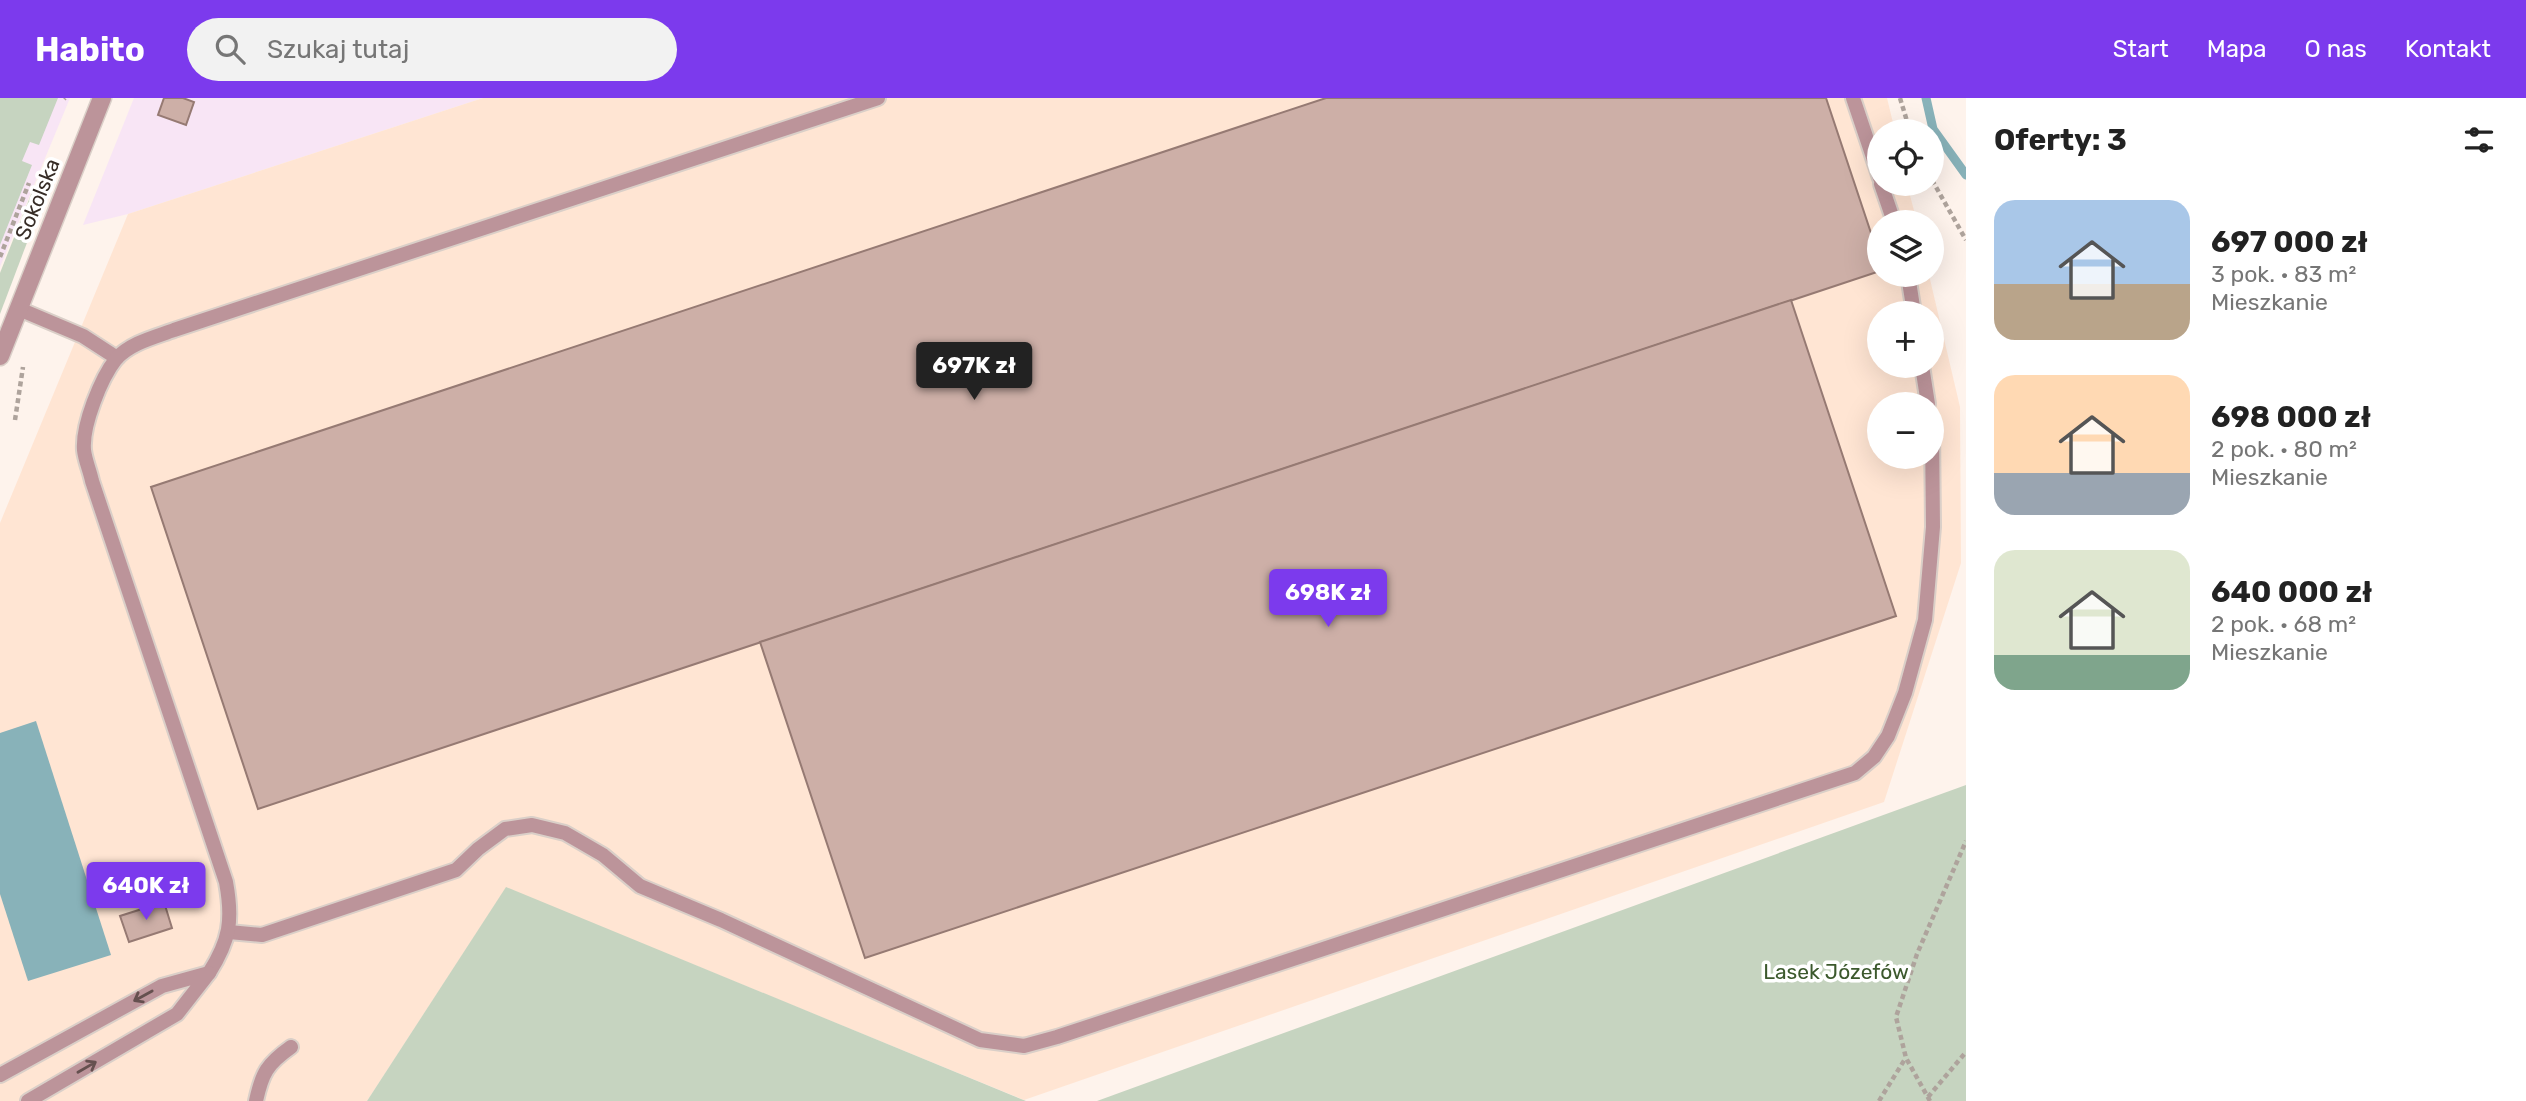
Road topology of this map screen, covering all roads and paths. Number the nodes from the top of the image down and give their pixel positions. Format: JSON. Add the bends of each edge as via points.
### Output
{"nodes":[{"id":1,"x":102,"y":98,"type":"edge"},
{"id":2,"x":877,"y":98,"type":"edge"},
{"id":3,"x":1853,"y":98,"type":"edge"},
{"id":4,"x":1900,"y":98,"type":"edge"},
{"id":5,"x":1906,"y":119,"type":"edge"},
{"id":6,"x":1867,"y":139,"type":"edge"},
{"id":7,"x":29,"y":183,"type":"dead end"},
{"id":8,"x":1941,"y":196,"type":"edge"},
{"id":9,"x":1966,"y":240,"type":"edge"},
{"id":10,"x":0,"y":257,"type":"edge"},
{"id":11,"x":19,"y":309,"type":"junction"},
{"id":12,"x":0,"y":356,"type":"edge"},
{"id":13,"x":117,"y":358,"type":"junction"},
{"id":14,"x":1932,"y":469,"type":"edge"},
{"id":15,"x":1966,"y":841,"type":"edge"},
{"id":16,"x":229,"y":932,"type":"junction"},
{"id":17,"x":209,"y":973,"type":"junction"},
{"id":18,"x":291,"y":1048,"type":"dead end"},
{"id":19,"x":1966,"y":1052,"type":"edge"},
{"id":20,"x":1906,"y":1058,"type":"junction"},
{"id":21,"x":0,"y":1075,"type":"edge"},
{"id":22,"x":1929,"y":1099,"type":"edge"},
{"id":23,"x":28,"y":1101,"type":"edge"},
{"id":24,"x":256,"y":1101,"type":"edge"},
{"id":25,"x":1879,"y":1101,"type":"edge"}],
"edges":[{"from":1,"to":11,"type":"street","name":"Sokolska"},
{"from":2,"to":13,"type":"lane","via":[[174,330],[140,342]]},
{"from":3,"to":6,"type":"lane"},
{"from":4,"to":5,"type":"path"},
{"from":7,"to":10,"type":"path"},
{"from":8,"to":9,"type":"path"},
{"from":11,"to":12,"type":"street","name":"Sokolska"},
{"from":11,"to":13,"type":"lane","via":[[83,336]]},
{"from":13,"to":16,"type":"lane","via":[[89,417],[84,449],[226,883]]},
{"from":14,"to":16,"type":"lane","via":[[1926,620],[1888,736],[1874,758],[1854,773],[1024,1046],[979,1040],[640,886],[603,855],[565,833],[532,825],[505,829],[456,870],[262,935]]},
{"from":15,"to":20,"type":"path","via":[[1917,954],[1896,1017]]},
{"from":16,"to":17,"type":"lane"},
{"from":17,"to":21,"type":"lane","one_way":true,"via":[[162,986]]},
{"from":23,"to":17,"type":"lane","one_way":true,"via":[[177,1014]]},
{"from":18,"to":24,"type":"lane","via":[[273,1059],[261,1077]]},
{"from":19,"to":22,"type":"path"},
{"from":20,"to":22,"type":"path"},
{"from":20,"to":25,"type":"path"}]}
